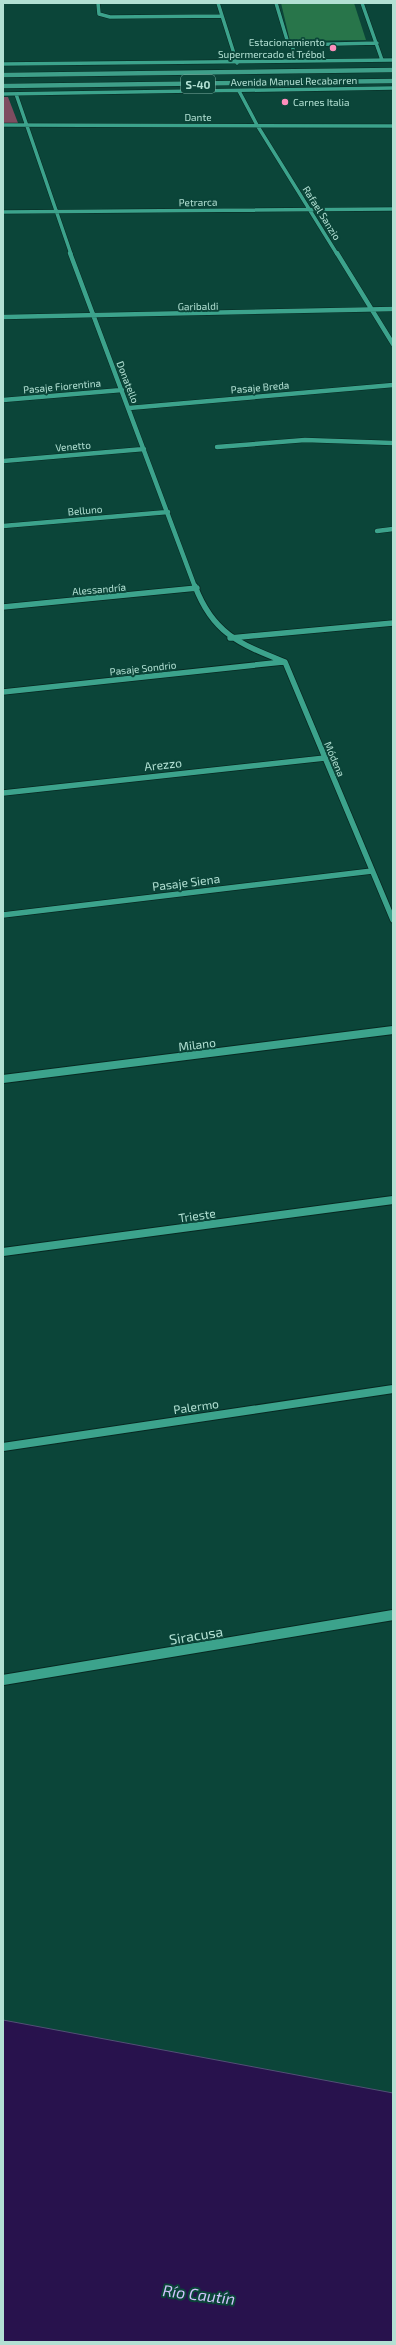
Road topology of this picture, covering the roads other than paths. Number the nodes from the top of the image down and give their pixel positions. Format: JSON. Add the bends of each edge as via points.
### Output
{"nodes":[{"id":1,"x":98,"y":3,"type":"edge"},
{"id":2,"x":218,"y":3,"type":"edge"},
{"id":3,"x":276,"y":3,"type":"edge"},
{"id":4,"x":362,"y":3,"type":"edge"},
{"id":5,"x":222,"y":16,"type":"junction"},
{"id":6,"x":377,"y":43,"type":"junction"},
{"id":7,"x":293,"y":45,"type":"junction"},
{"id":8,"x":382,"y":60,"type":"junction"},
{"id":9,"x":393,"y":60,"type":"edge"},
{"id":10,"x":237,"y":62,"type":"junction"},
{"id":11,"x":293,"y":62,"type":"junction"},
{"id":12,"x":3,"y":64,"type":"edge"},
{"id":13,"x":393,"y":70,"type":"edge"},
{"id":14,"x":3,"y":75,"type":"edge"},
{"id":15,"x":393,"y":81,"type":"edge"},
{"id":16,"x":3,"y":86,"type":"edge"},
{"id":17,"x":393,"y":88,"type":"edge"},
{"id":18,"x":239,"y":91,"type":"junction"},
{"id":19,"x":3,"y":94,"type":"edge"},
{"id":20,"x":16,"y":94,"type":"junction"},
{"id":21,"x":26,"y":125,"type":"junction"},
{"id":22,"x":257,"y":125,"type":"junction"},
{"id":23,"x":3,"y":126,"type":"edge"},
{"id":24,"x":393,"y":126,"type":"edge"},
{"id":25,"x":310,"y":209,"type":"junction"},
{"id":26,"x":393,"y":209,"type":"edge"},
{"id":27,"x":3,"y":212,"type":"edge"},
{"id":28,"x":55,"y":212,"type":"junction"},
{"id":29,"x":393,"y":309,"type":"edge"},
{"id":30,"x":371,"y":310,"type":"junction"},
{"id":31,"x":94,"y":316,"type":"junction"},
{"id":32,"x":3,"y":317,"type":"edge"},
{"id":33,"x":393,"y":344,"type":"edge"},
{"id":34,"x":393,"y":385,"type":"edge"},
{"id":35,"x":122,"y":390,"type":"junction"},
{"id":36,"x":3,"y":400,"type":"edge"},
{"id":37,"x":128,"y":408,"type":"junction"},
{"id":38,"x":393,"y":443,"type":"edge"},
{"id":39,"x":217,"y":447,"type":"dead end"},
{"id":40,"x":144,"y":448,"type":"junction"},
{"id":41,"x":3,"y":461,"type":"edge"},
{"id":42,"x":168,"y":512,"type":"junction"},
{"id":43,"x":3,"y":526,"type":"edge"},
{"id":44,"x":393,"y":529,"type":"edge"},
{"id":45,"x":377,"y":531,"type":"dead end"},
{"id":46,"x":197,"y":588,"type":"junction"},
{"id":47,"x":3,"y":606,"type":"edge"},
{"id":48,"x":393,"y":623,"type":"edge"},
{"id":49,"x":228,"y":638,"type":"junction"},
{"id":50,"x":285,"y":662,"type":"junction"},
{"id":51,"x":3,"y":692,"type":"edge"},
{"id":52,"x":325,"y":758,"type":"junction"},
{"id":53,"x":3,"y":793,"type":"edge"},
{"id":54,"x":372,"y":870,"type":"junction"},
{"id":55,"x":3,"y":915,"type":"edge"},
{"id":56,"x":393,"y":920,"type":"edge"},
{"id":57,"x":393,"y":1030,"type":"edge"},
{"id":58,"x":3,"y":1079,"type":"edge"},
{"id":59,"x":393,"y":1200,"type":"edge"},
{"id":60,"x":3,"y":1252,"type":"edge"},
{"id":61,"x":393,"y":1389,"type":"edge"},
{"id":62,"x":3,"y":1447,"type":"edge"},
{"id":63,"x":393,"y":1615,"type":"edge"},
{"id":64,"x":3,"y":1680,"type":"edge"}],
"edges":[{"from":1,"to":5,"type":"street","via":[[99,14],[110,16]]},
{"from":2,"to":5,"type":"street"},
{"from":3,"to":7,"type":"street","via":[[288,43]]},
{"from":4,"to":6,"type":"street"},
{"from":5,"to":10,"type":"street"},
{"from":6,"to":7,"type":"street"},
{"from":6,"to":8,"type":"street"},
{"from":7,"to":11,"type":"street"},
{"from":8,"to":9,"type":"street","name":"Avenida Manuel Recabarren"},
{"from":8,"to":11,"type":"street","name":"Avenida Manuel Recabarren"},
{"from":10,"to":11,"type":"street","name":"Avenida Manuel Recabarren"},
{"from":10,"to":12,"type":"street","name":"Avenida Manuel Recabarren"},
{"from":13,"to":14,"type":"main road","name":"Avenida Manuel Recabarren","number":"S-40"},
{"from":15,"to":16,"type":"main road","name":"Avenida Manuel Recabarren","number":"S-40"},
{"from":17,"to":18,"type":"street","name":"Avenida Manuel Recabarren"},
{"from":18,"to":20,"type":"street","name":"Avenida Manuel Recabarren"},
{"from":18,"to":22,"type":"street","name":"Rafael Sanzio"},
{"from":19,"to":20,"type":"street","name":"Avenida Manuel Recabarren"},
{"from":20,"to":21,"type":"street"},
{"from":21,"to":22,"type":"street","name":"Dante"},
{"from":21,"to":23,"type":"street","name":"Dante"},
{"from":21,"to":28,"type":"street","name":"Donatello"},
{"from":22,"to":24,"type":"street","name":"Dante"},
{"from":22,"to":25,"type":"street","name":"Rafael Sanzio"},
{"from":25,"to":26,"type":"street","name":"Petrarca"},
{"from":25,"to":28,"type":"street","name":"Petrarca"},
{"from":25,"to":30,"type":"street","name":"Rafael Sanzio"},
{"from":27,"to":28,"type":"street","name":"Petrarca"},
{"from":28,"to":31,"type":"street","name":"Donatello"},
{"from":29,"to":30,"type":"street","name":"Garibaldi"},
{"from":30,"to":31,"type":"street","name":"Garibaldi"},
{"from":30,"to":33,"type":"street","name":"Rafael Sanzio"},
{"from":31,"to":32,"type":"street","name":"Garibaldi"},
{"from":31,"to":35,"type":"street","name":"Donatello"},
{"from":34,"to":37,"type":"street","name":"Pasaje Breda"},
{"from":35,"to":36,"type":"street","name":"Pasaje Fiorentina"},
{"from":35,"to":37,"type":"street","name":"Donatello"},
{"from":37,"to":40,"type":"street","name":"Donatello"},
{"from":38,"to":39,"type":"street","via":[[351,439],[304,439]]},
{"from":40,"to":41,"type":"street","name":"Venetto"},
{"from":40,"to":42,"type":"street","name":"Donatello"},
{"from":42,"to":43,"type":"street","name":"Belluno"},
{"from":42,"to":46,"type":"street","name":"Donatello"},
{"from":44,"to":45,"type":"street"},
{"from":46,"to":47,"type":"street","name":"Alessandría"},
{"from":46,"to":49,"type":"street","name":"Donatello","via":[[208,616]]},
{"from":48,"to":49,"type":"street"},
{"from":49,"to":50,"type":"street"},
{"from":50,"to":51,"type":"street","name":"Pasaje Sondrio"},
{"from":50,"to":52,"type":"street","name":"Módena"},
{"from":52,"to":53,"type":"street","name":"Arezzo"},
{"from":52,"to":54,"type":"street","name":"Módena"},
{"from":54,"to":55,"type":"street","name":"Pasaje Siena"},
{"from":54,"to":56,"type":"street","name":"Módena"},
{"from":57,"to":58,"type":"street","name":"Milano"},
{"from":59,"to":60,"type":"street","name":"Trieste"},
{"from":61,"to":62,"type":"street","name":"Palermo"},
{"from":63,"to":64,"type":"street","name":"Siracusa"}]}
